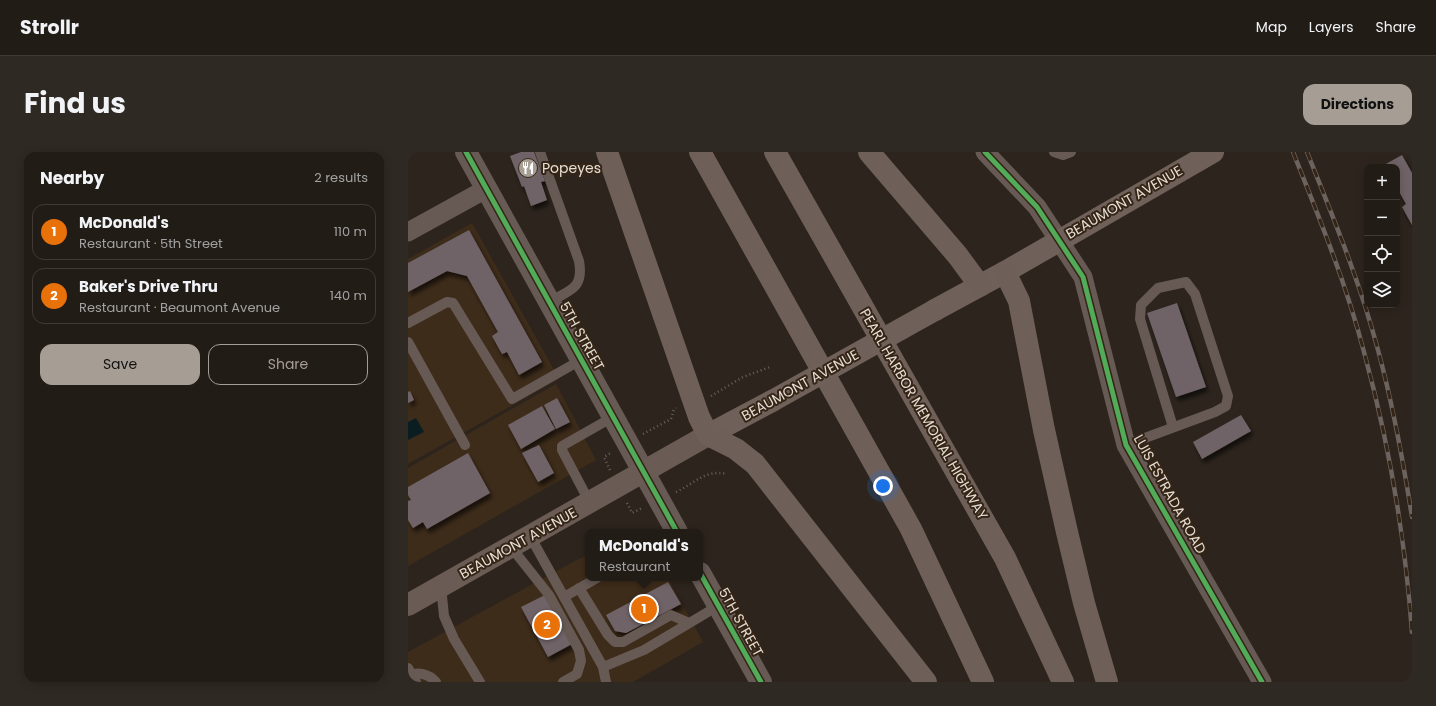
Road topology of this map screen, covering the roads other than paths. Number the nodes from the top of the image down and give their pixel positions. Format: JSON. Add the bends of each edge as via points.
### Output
{"nodes":[{"id":1,"x":466,"y":152,"type":"edge"},
{"id":2,"x":540,"y":152,"type":"edge"},
{"id":3,"x":607,"y":152,"type":"edge"},
{"id":4,"x":700,"y":152,"type":"edge"},
{"id":5,"x":775,"y":152,"type":"edge"},
{"id":6,"x":869,"y":152,"type":"edge"},
{"id":7,"x":985,"y":152,"type":"edge"},
{"id":8,"x":1054,"y":152,"type":"edge"},
{"id":9,"x":1070,"y":152,"type":"edge"},
{"id":10,"x":1213,"y":152,"type":"edge"},
{"id":11,"x":486,"y":189,"type":"junction"},
{"id":12,"x":408,"y":232,"type":"edge"},
{"id":13,"x":1059,"y":240,"type":"junction"},
{"id":14,"x":1005,"y":272,"type":"junction"},
{"id":15,"x":980,"y":286,"type":"junction"},
{"id":16,"x":549,"y":302,"type":"junction"},
{"id":17,"x":408,"y":323,"type":"edge"},
{"id":18,"x":408,"y":342,"type":"edge"},
{"id":19,"x":581,"y":360,"type":"junction"},
{"id":20,"x":613,"y":417,"type":"junction"},
{"id":21,"x":1173,"y":427,"type":"junction"},
{"id":22,"x":708,"y":435,"type":"junction"},
{"id":23,"x":465,"y":445,"type":"dead end"},
{"id":24,"x":1126,"y":445,"type":"junction"},
{"id":25,"x":644,"y":473,"type":"junction"},
{"id":26,"x":590,"y":503,"type":"junction"},
{"id":27,"x":675,"y":529,"type":"edge"},
{"id":28,"x":521,"y":542,"type":"junction"},
{"id":29,"x":703,"y":578,"type":"edge"},
{"id":30,"x":592,"y":581,"type":"edge"},
{"id":31,"x":441,"y":586,"type":"junction"},
{"id":32,"x":579,"y":588,"type":"junction"},
{"id":33,"x":564,"y":597,"type":"junction"},
{"id":34,"x":408,"y":605,"type":"edge"},
{"id":35,"x":718,"y":606,"type":"junction"},
{"id":36,"x":689,"y":623,"type":"junction"},
{"id":37,"x":604,"y":667,"type":"junction"},
{"id":38,"x":411,"y":675,"type":"edge"},
{"id":39,"x":436,"y":682,"type":"edge"},
{"id":40,"x":480,"y":682,"type":"edge"},
{"id":41,"x":563,"y":682,"type":"edge"},
{"id":42,"x":606,"y":682,"type":"edge"},
{"id":43,"x":760,"y":682,"type":"edge"},
{"id":44,"x":926,"y":682,"type":"edge"},
{"id":45,"x":983,"y":682,"type":"edge"},
{"id":46,"x":1063,"y":682,"type":"edge"},
{"id":47,"x":1107,"y":682,"type":"edge"},
{"id":48,"x":1262,"y":682,"type":"edge"}],
"edges":[{"from":1,"to":11,"type":"street","name":"5TH STREET"},
{"from":2,"to":16,"type":"lane","via":[[581,272],[580,280],[574,288]]},
{"from":3,"to":22,"type":"highway","via":[[698,416]]},
{"from":4,"to":45,"type":"highway","via":[[911,529]]},
{"from":5,"to":46,"type":"highway","name":"PEARL HARBOR MEMORIAL HIGHWAY","via":[[1005,558]]},
{"from":6,"to":15,"type":"highway","via":[[958,256]]},
{"from":7,"to":13,"type":"street","name":"LUIS ESTRADA ROAD","via":[[1037,207]]},
{"from":8,"to":9,"type":"lane","via":[[1063,155]]},
{"from":10,"to":13,"type":"highway","name":"BEAUMONT AVENUE"},
{"from":11,"to":12,"type":"street"},
{"from":11,"to":16,"type":"street","name":"5TH STREET"},
{"from":13,"to":14,"type":"highway","name":"BEAUMONT AVENUE"},
{"from":13,"to":24,"type":"street","name":"LUIS ESTRADA ROAD","via":[[1082,277]]},
{"from":14,"to":15,"type":"highway","name":"BEAUMONT AVENUE"},
{"from":14,"to":47,"type":"highway","via":[[1019,301],[1067,532]]},
{"from":15,"to":22,"type":"highway","name":"BEAUMONT AVENUE","bridge":true},
{"from":16,"to":19,"type":"street","name":"5TH STREET"},
{"from":17,"to":19,"type":"lane","via":[[447,302],[453,303],[512,399]]},
{"from":18,"to":23,"type":"lane"},
{"from":19,"to":20,"type":"street","name":"5TH STREET"},
{"from":20,"to":25,"type":"street","name":"5TH STREET"},
{"from":20,"to":26,"type":"lane","via":[[562,446]]},
{"from":21,"to":21,"type":"lane","via":[[1226,406],[1228,396],[1195,294],[1186,282],[1158,288],[1141,305],[1140,319]]},
{"from":21,"to":24,"type":"lane"},
{"from":22,"to":25,"type":"main road","name":"BEAUMONT AVENUE"},
{"from":22,"to":44,"type":"highway","via":[[736,448],[755,464]]},
{"from":24,"to":48,"type":"street","name":"LUIS ESTRADA ROAD"},
{"from":25,"to":26,"type":"main road","name":"BEAUMONT AVENUE"},
{"from":25,"to":27,"type":"street","name":"5TH STREET"},
{"from":26,"to":28,"type":"main road","name":"BEAUMONT AVENUE"},
{"from":28,"to":31,"type":"main road","name":"BEAUMONT AVENUE"},
{"from":28,"to":33,"type":"lane"},
{"from":28,"to":41,"type":"lane","via":[[579,650],[581,662],[577,674]]},
{"from":29,"to":35,"type":"street","name":"5TH STREET"},
{"from":30,"to":32,"type":"lane"},
{"from":31,"to":34,"type":"main road","name":"BEAUMONT AVENUE"},
{"from":31,"to":40,"type":"lane","via":[[444,616],[454,639]]},
{"from":32,"to":33,"type":"lane"},
{"from":32,"to":36,"type":"lane","via":[[608,636],[615,642],[623,642],[671,615]]},
{"from":33,"to":37,"type":"lane"},
{"from":35,"to":36,"type":"lane"},
{"from":35,"to":43,"type":"street","name":"5TH STREET"},
{"from":36,"to":37,"type":"lane","via":[[644,650]]},
{"from":37,"to":42,"type":"lane"},
{"from":38,"to":39,"type":"lane","via":[[431,676]]}]}
